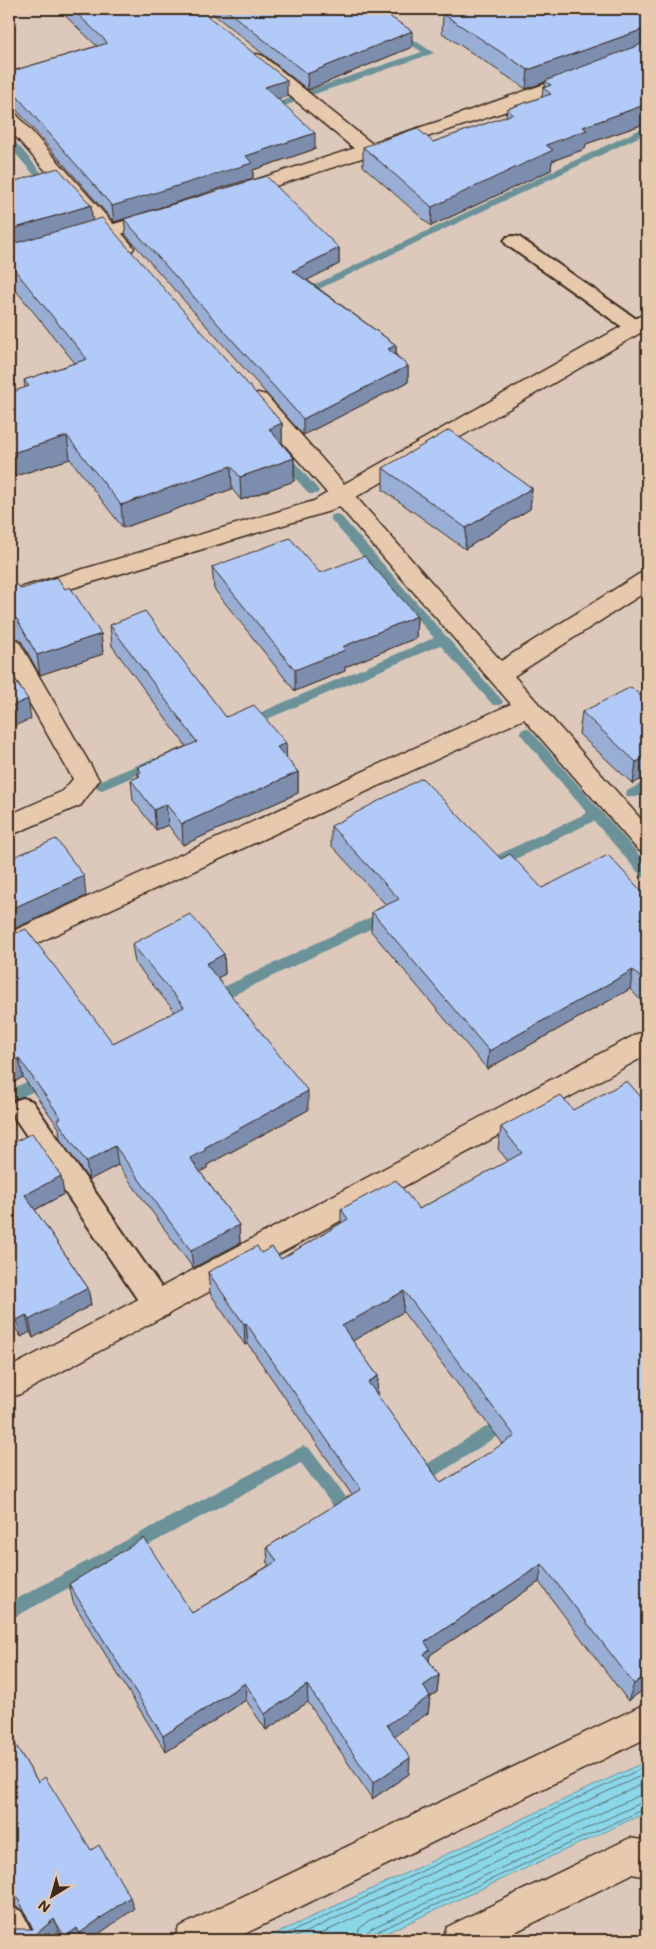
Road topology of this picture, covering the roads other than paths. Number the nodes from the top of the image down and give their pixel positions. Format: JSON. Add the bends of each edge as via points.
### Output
{"nodes":[{"id":1,"x":247,"y":52,"type":"edge"},
{"id":2,"x":647,"y":53,"type":"edge"},
{"id":3,"x":9,"y":118,"type":"edge"},
{"id":4,"x":370,"y":151,"type":"junction"},
{"id":5,"x":220,"y":197,"type":"edge"},
{"id":6,"x":174,"y":211,"type":"edge"},
{"id":7,"x":109,"y":232,"type":"junction"},
{"id":8,"x":514,"y":241,"type":"dead end"},
{"id":9,"x":135,"y":261,"type":"edge"},
{"id":10,"x":9,"y":262,"type":"edge"},
{"id":11,"x":641,"y":323,"type":"edge"},
{"id":12,"x":245,"y":386,"type":"edge"},
{"id":13,"x":342,"y":496,"type":"junction"},
{"id":14,"x":647,"y":580,"type":"edge"},
{"id":15,"x":9,"y":599,"type":"edge"},
{"id":16,"x":9,"y":646,"type":"edge"},
{"id":17,"x":499,"y":674,"type":"junction"},
{"id":18,"x":528,"y":707,"type":"junction"},
{"id":19,"x":9,"y":826,"type":"edge"},
{"id":20,"x":647,"y":843,"type":"edge"},
{"id":21,"x":9,"y":945,"type":"edge"},
{"id":22,"x":646,"y":1046,"type":"edge"},
{"id":23,"x":23,"y":1109,"type":"dead end"},
{"id":24,"x":158,"y":1306,"type":"junction"},
{"id":25,"x":9,"y":1384,"type":"edge"},
{"id":26,"x":647,"y":1720,"type":"edge"},
{"id":27,"x":647,"y":1859,"type":"edge"},
{"id":28,"x":9,"y":1923,"type":"edge"},
{"id":29,"x":19,"y":1940,"type":"edge"},
{"id":30,"x":192,"y":1940,"type":"edge"},
{"id":31,"x":460,"y":1940,"type":"edge"}],
"edges":[{"from":1,"to":4,"type":"street"},
{"from":2,"to":4,"type":"street","via":[[567,85]]},
{"from":3,"to":7,"type":"street"},
{"from":4,"to":5,"type":"street"},
{"from":6,"to":7,"type":"street"},
{"from":7,"to":9,"type":"street"},
{"from":7,"to":10,"type":"street"},
{"from":8,"to":11,"type":"lane"},
{"from":11,"to":13,"type":"street"},
{"from":12,"to":13,"type":"street"},
{"from":13,"to":15,"type":"street","via":[[322,506]]},
{"from":13,"to":17,"type":"street"},
{"from":14,"to":17,"type":"street"},
{"from":16,"to":19,"type":"street","via":[[86,780],[72,798]]},
{"from":17,"to":18,"type":"street"},
{"from":18,"to":20,"type":"street"},
{"from":18,"to":21,"type":"street"},
{"from":22,"to":24,"type":"street"},
{"from":23,"to":24,"type":"lane"},
{"from":24,"to":25,"type":"street"},
{"from":26,"to":30,"type":"street"},
{"from":27,"to":31,"type":"street","via":[[630,1856]]},
{"from":28,"to":29,"type":"lane"}]}
